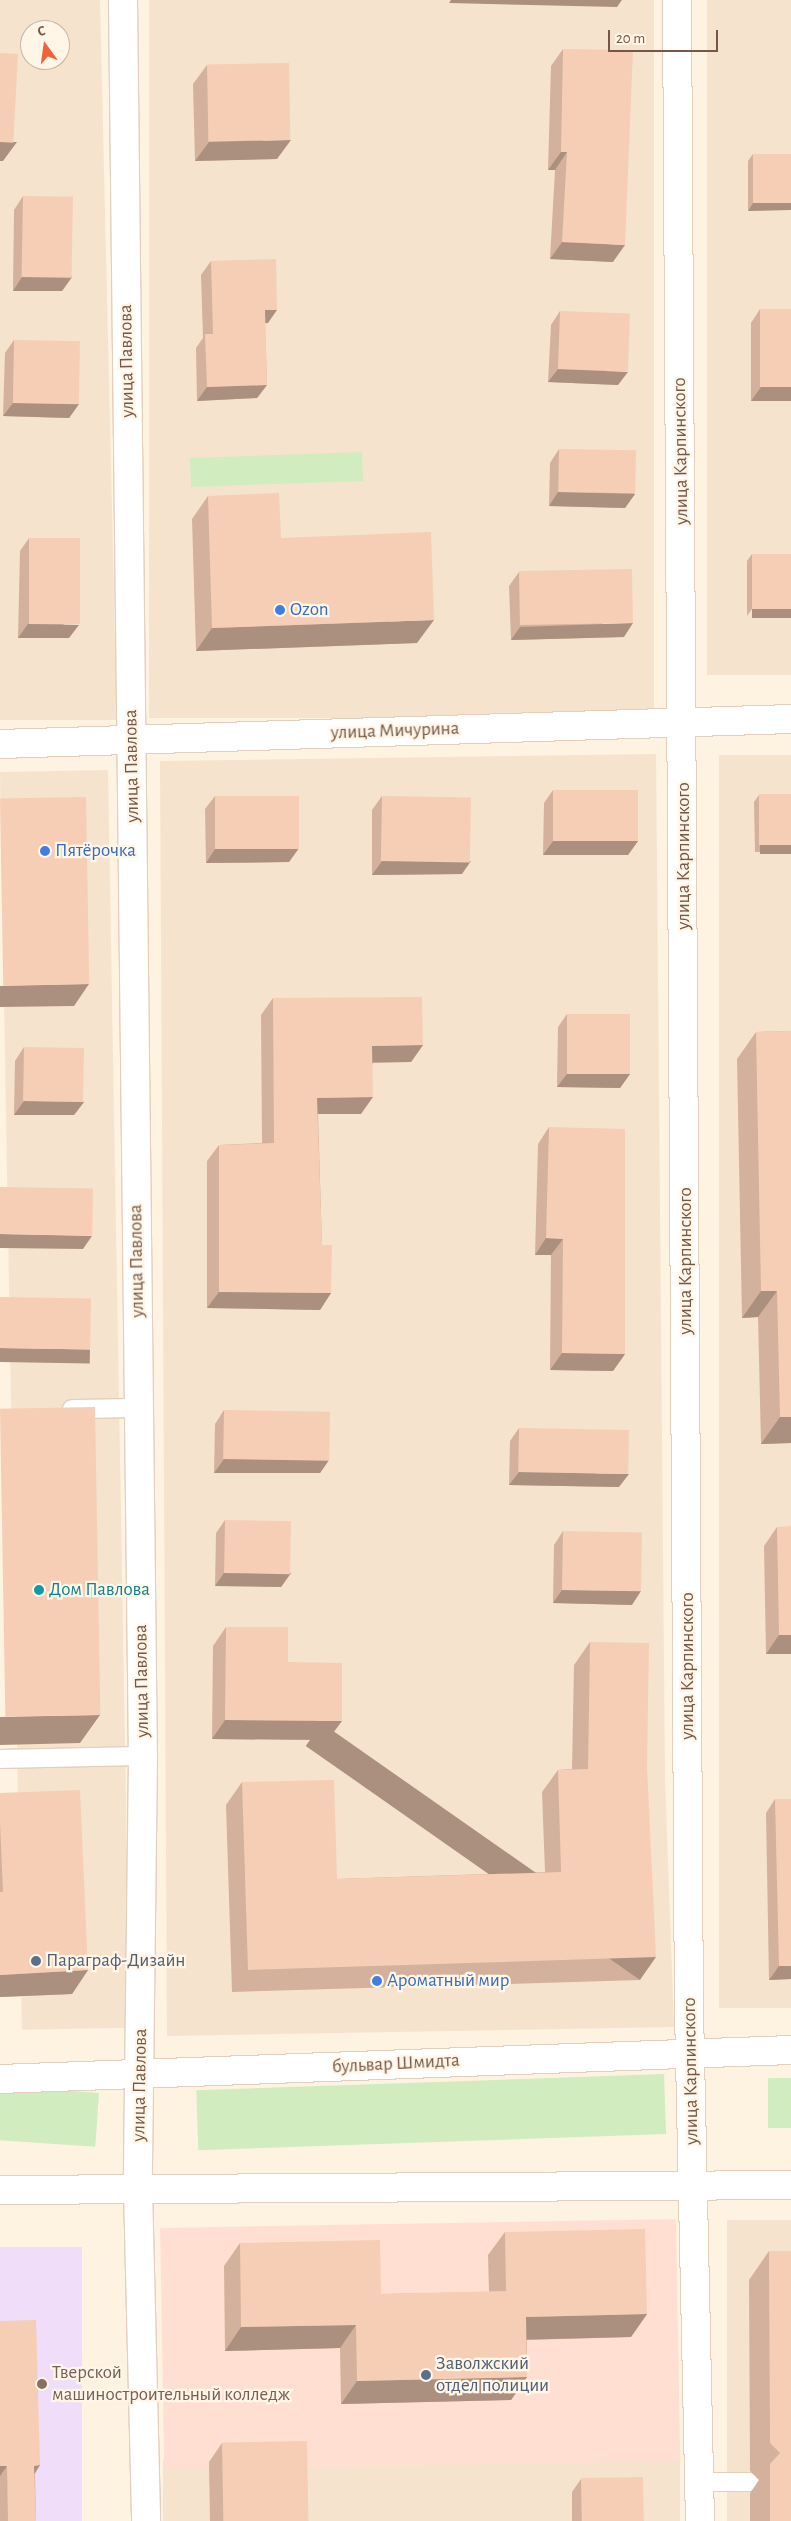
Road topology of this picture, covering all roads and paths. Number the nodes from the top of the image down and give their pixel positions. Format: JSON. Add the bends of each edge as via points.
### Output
{"nodes":[{"id":1,"x":123,"y":0,"type":"edge"},
{"id":2,"x":677,"y":0,"type":"edge"},
{"id":3,"x":791,"y":719,"type":"edge"},
{"id":4,"x":684,"y":721,"type":"junction"},
{"id":5,"x":131,"y":740,"type":"junction"},
{"id":6,"x":0,"y":744,"type":"edge"},
{"id":7,"x":139,"y":1408,"type":"junction"},
{"id":8,"x":50,"y":1410,"type":"edge"},
{"id":9,"x":143,"y":1756,"type":"junction"},
{"id":10,"x":0,"y":1759,"type":"edge"},
{"id":11,"x":791,"y":2050,"type":"edge"},
{"id":12,"x":690,"y":2051,"type":"junction"},
{"id":13,"x":140,"y":2077,"type":"junction"},
{"id":14,"x":0,"y":2079,"type":"edge"},
{"id":15,"x":694,"y":2185,"type":"junction"},
{"id":16,"x":791,"y":2185,"type":"edge"},
{"id":17,"x":138,"y":2189,"type":"junction"},
{"id":18,"x":0,"y":2190,"type":"edge"},
{"id":19,"x":700,"y":2482,"type":"junction"},
{"id":20,"x":750,"y":2482,"type":"dead end"},
{"id":21,"x":146,"y":2521,"type":"edge"},
{"id":22,"x":700,"y":2521,"type":"edge"}],
"edges":[{"from":1,"to":5,"type":"street","name":"улица Павлова"},
{"from":2,"to":4,"type":"street","name":"улица Карпинского"},
{"from":3,"to":4,"type":"street","name":"улица Мичурина"},
{"from":4,"to":5,"type":"street","name":"улица Мичурина"},
{"from":4,"to":12,"type":"street","name":"улица Карпинского"},
{"from":5,"to":6,"type":"street","name":"улица Мичурина"},
{"from":5,"to":7,"type":"street","name":"улица Павлова"},
{"from":7,"to":8,"type":"lane"},
{"from":7,"to":9,"type":"street","name":"улица Павлова"},
{"from":9,"to":10,"type":"lane"},
{"from":9,"to":13,"type":"street","name":"улица Павлова"},
{"from":11,"to":12,"type":"street","name":"бульвар Шмидта"},
{"from":12,"to":13,"type":"street","name":"бульвар Шмидта"},
{"from":12,"to":15,"type":"street","name":"улица Карпинского"},
{"from":13,"to":14,"type":"street","name":"бульвар Шмидта"},
{"from":13,"to":17,"type":"street","name":"улица Павлова"},
{"from":15,"to":16,"type":"street"},
{"from":15,"to":17,"type":"street"},
{"from":15,"to":19,"type":"street","name":"улица Карпинского"},
{"from":17,"to":18,"type":"street"},
{"from":17,"to":21,"type":"street","name":"улица Павлова"},
{"from":19,"to":20,"type":"lane"},
{"from":19,"to":22,"type":"street","name":"улица Карпинского"}]}
